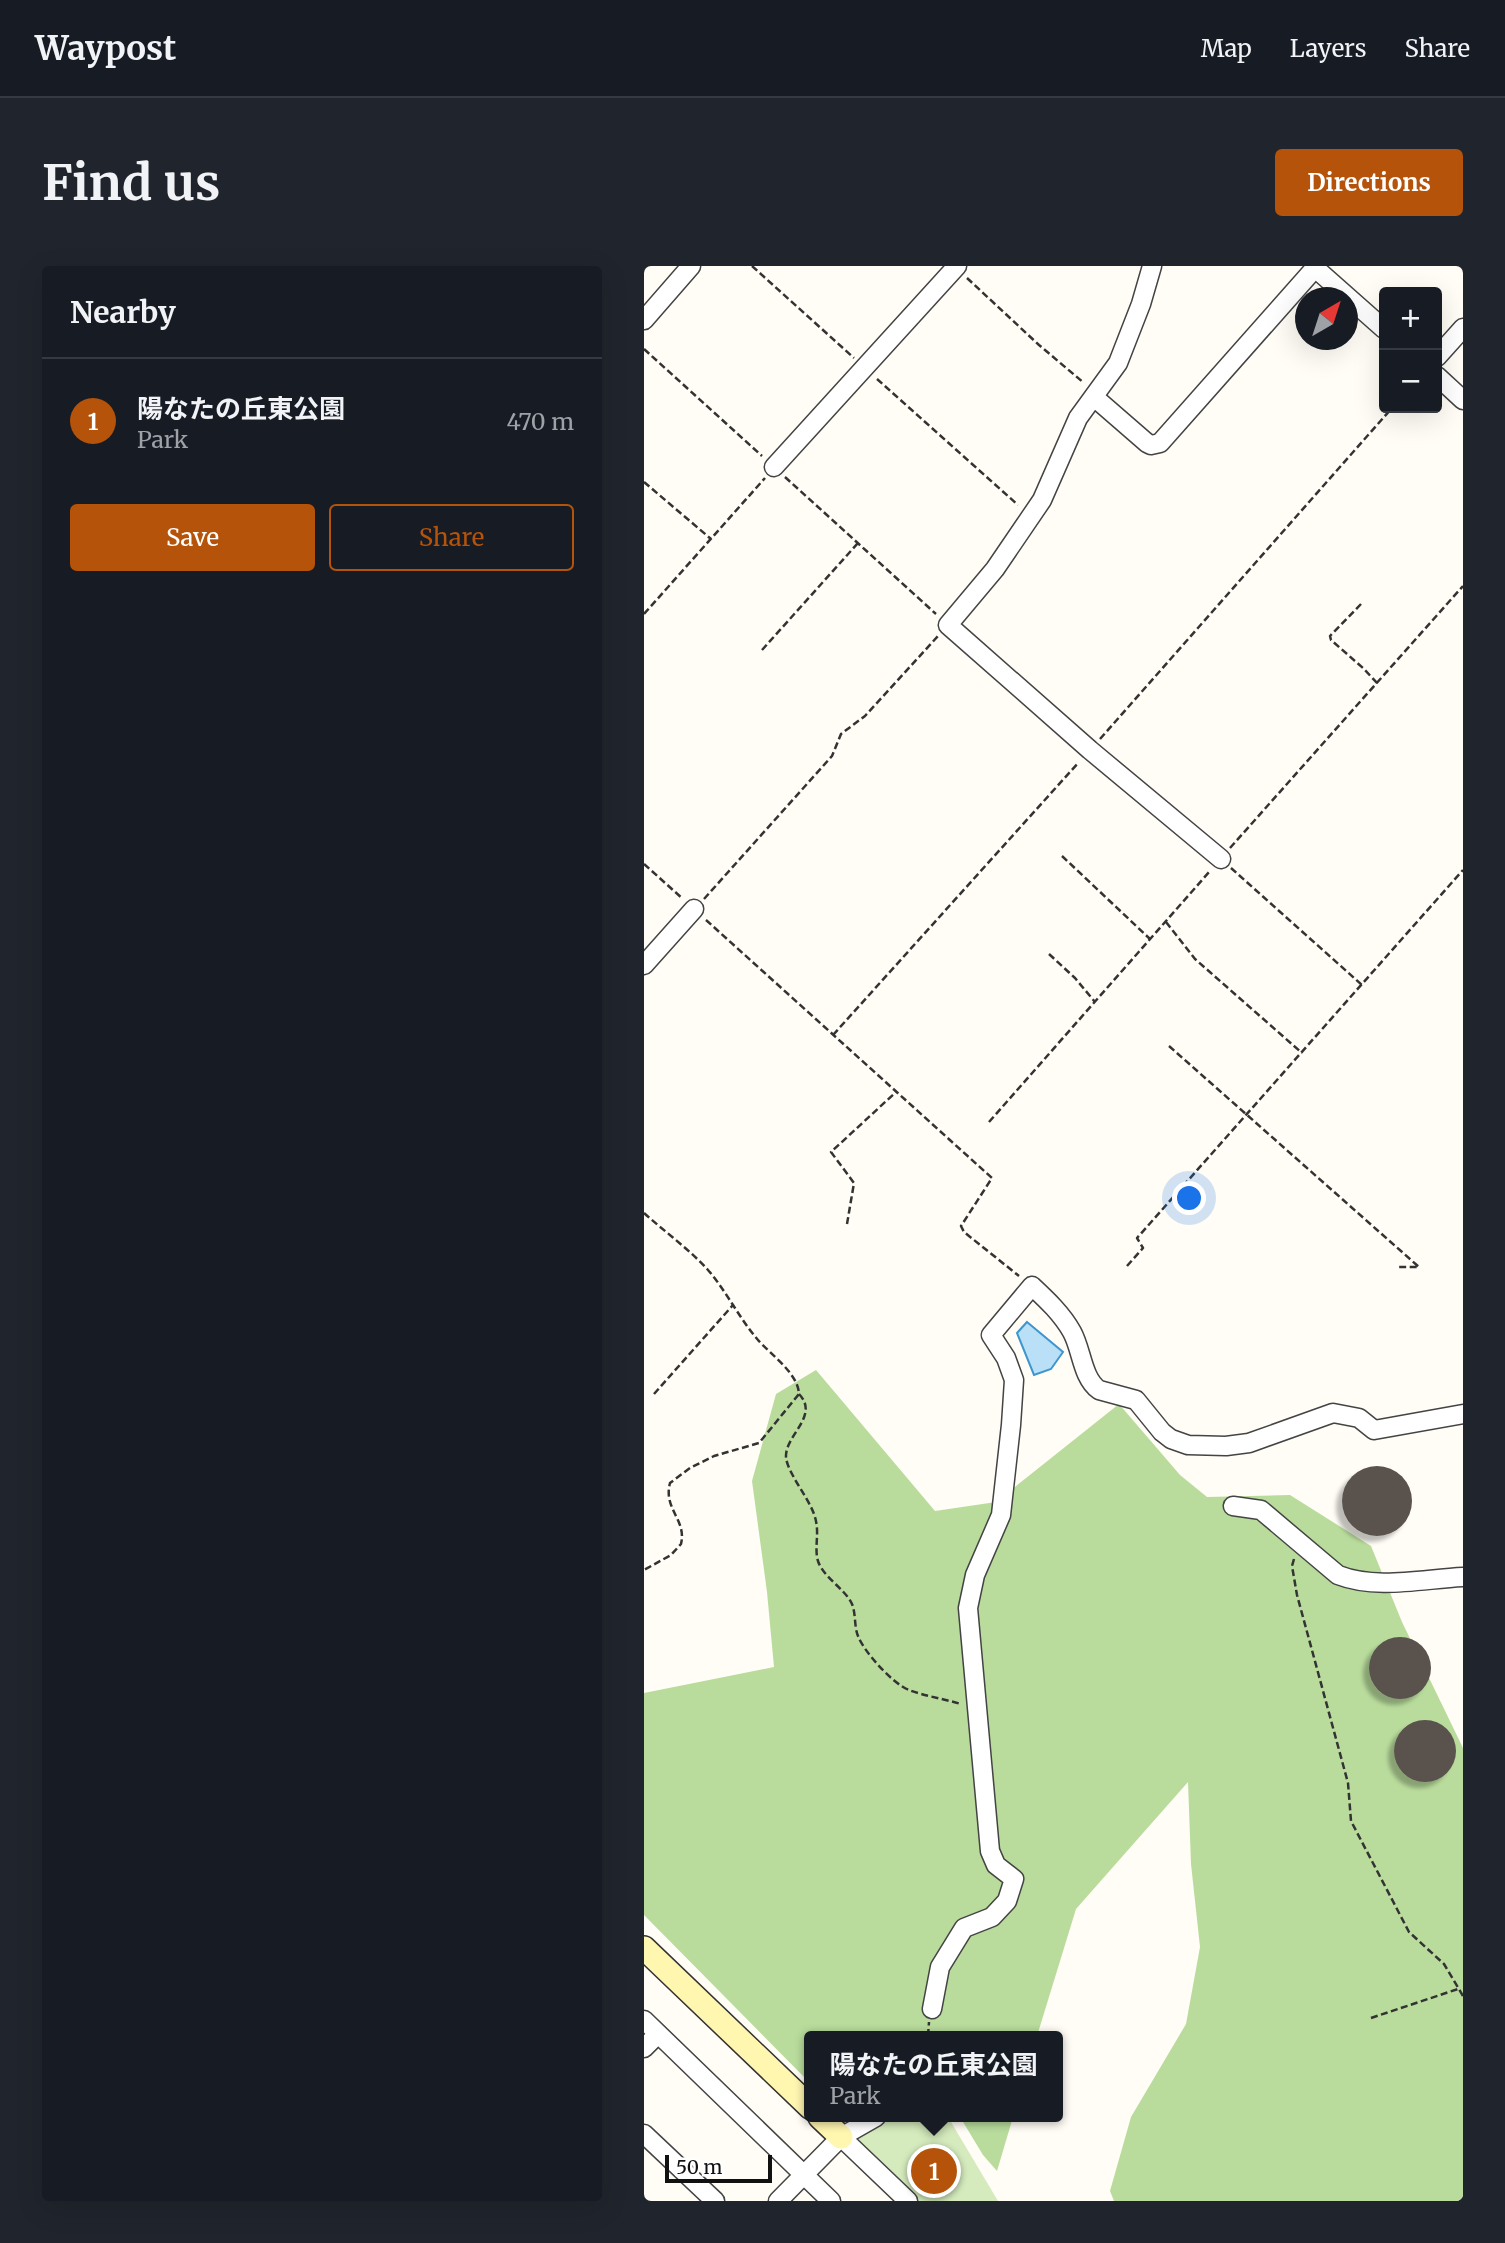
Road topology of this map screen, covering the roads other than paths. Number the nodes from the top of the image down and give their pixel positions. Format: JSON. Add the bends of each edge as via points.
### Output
{"nodes":[{"id":1,"x":691,"y":266,"type":"edge"},
{"id":2,"x":1152,"y":266,"type":"edge"},
{"id":3,"x":956,"y":267,"type":"edge"},
{"id":4,"x":644,"y":320,"type":"edge"},
{"id":5,"x":1379,"y":325,"type":"edge"},
{"id":6,"x":1463,"y":328,"type":"edge"},
{"id":7,"x":1442,"y":351,"type":"edge"},
{"id":8,"x":1442,"y":381,"type":"edge"},
{"id":9,"x":1096,"y":395,"type":"junction"},
{"id":10,"x":1463,"y":400,"type":"edge"},
{"id":11,"x":774,"y":467,"type":"road end"},
{"id":12,"x":1221,"y":859,"type":"road end"},
{"id":13,"x":694,"y":909,"type":"road end"},
{"id":14,"x":644,"y":965,"type":"edge"},
{"id":15,"x":1463,"y":1414,"type":"edge"},
{"id":16,"x":1233,"y":1506,"type":"dead end"},
{"id":17,"x":1463,"y":1577,"type":"edge"},
{"id":18,"x":644,"y":1948,"type":"edge"},
{"id":19,"x":932,"y":2009,"type":"dead end"},
{"id":20,"x":644,"y":2020,"type":"edge"},
{"id":21,"x":658,"y":2034,"type":"junction"},
{"id":22,"x":644,"y":2048,"type":"edge"},
{"id":23,"x":804,"y":2100,"type":"edge"},
{"id":24,"x":825,"y":2122,"type":"edge"},
{"id":25,"x":867,"y":2122,"type":"edge"},
{"id":26,"x":644,"y":2134,"type":"edge"},
{"id":27,"x":841,"y":2137,"type":"junction"},
{"id":28,"x":803,"y":2173,"type":"junction"},
{"id":29,"x":715,"y":2201,"type":"edge"},
{"id":30,"x":778,"y":2201,"type":"edge"},
{"id":31,"x":831,"y":2201,"type":"edge"},
{"id":32,"x":908,"y":2201,"type":"edge"}],
"edges":[{"from":1,"to":4,"type":"street"},
{"from":2,"to":9,"type":"street","via":[[1127,344]]},
{"from":3,"to":11,"type":"street"},
{"from":5,"to":9,"type":"street","via":[[1315,268],[1160,443],[1147,443]]},
{"from":6,"to":7,"type":"street"},
{"from":8,"to":10,"type":"street"},
{"from":9,"to":12,"type":"street","via":[[1078,418],[1042,500],[995,569],[948,625]]},
{"from":13,"to":14,"type":"street"},
{"from":15,"to":19,"type":"street","via":[[1374,1430],[1359,1418],[1333,1413],[1249,1443],[1178,1443],[1162,1432],[1136,1399],[1094,1387],[1071,1330],[1032,1286],[991,1335],[1014,1380],[1001,1515],[975,1575],[968,1608],[990,1851],[996,1865],[1014,1879],[1007,1901],[992,1917],[964,1928],[940,1967]]},
{"from":16,"to":17,"type":"street","via":[[1261,1510],[1338,1575],[1353,1581]]},
{"from":18,"to":23,"type":"street"},
{"from":20,"to":21,"type":"street"},
{"from":21,"to":22,"type":"street"},
{"from":21,"to":28,"type":"street"},
{"from":24,"to":27,"type":"street"},
{"from":25,"to":27,"type":"street"},
{"from":26,"to":29,"type":"street"},
{"from":27,"to":28,"type":"street"},
{"from":27,"to":32,"type":"street"},
{"from":28,"to":30,"type":"street"},
{"from":28,"to":31,"type":"street"}]}
